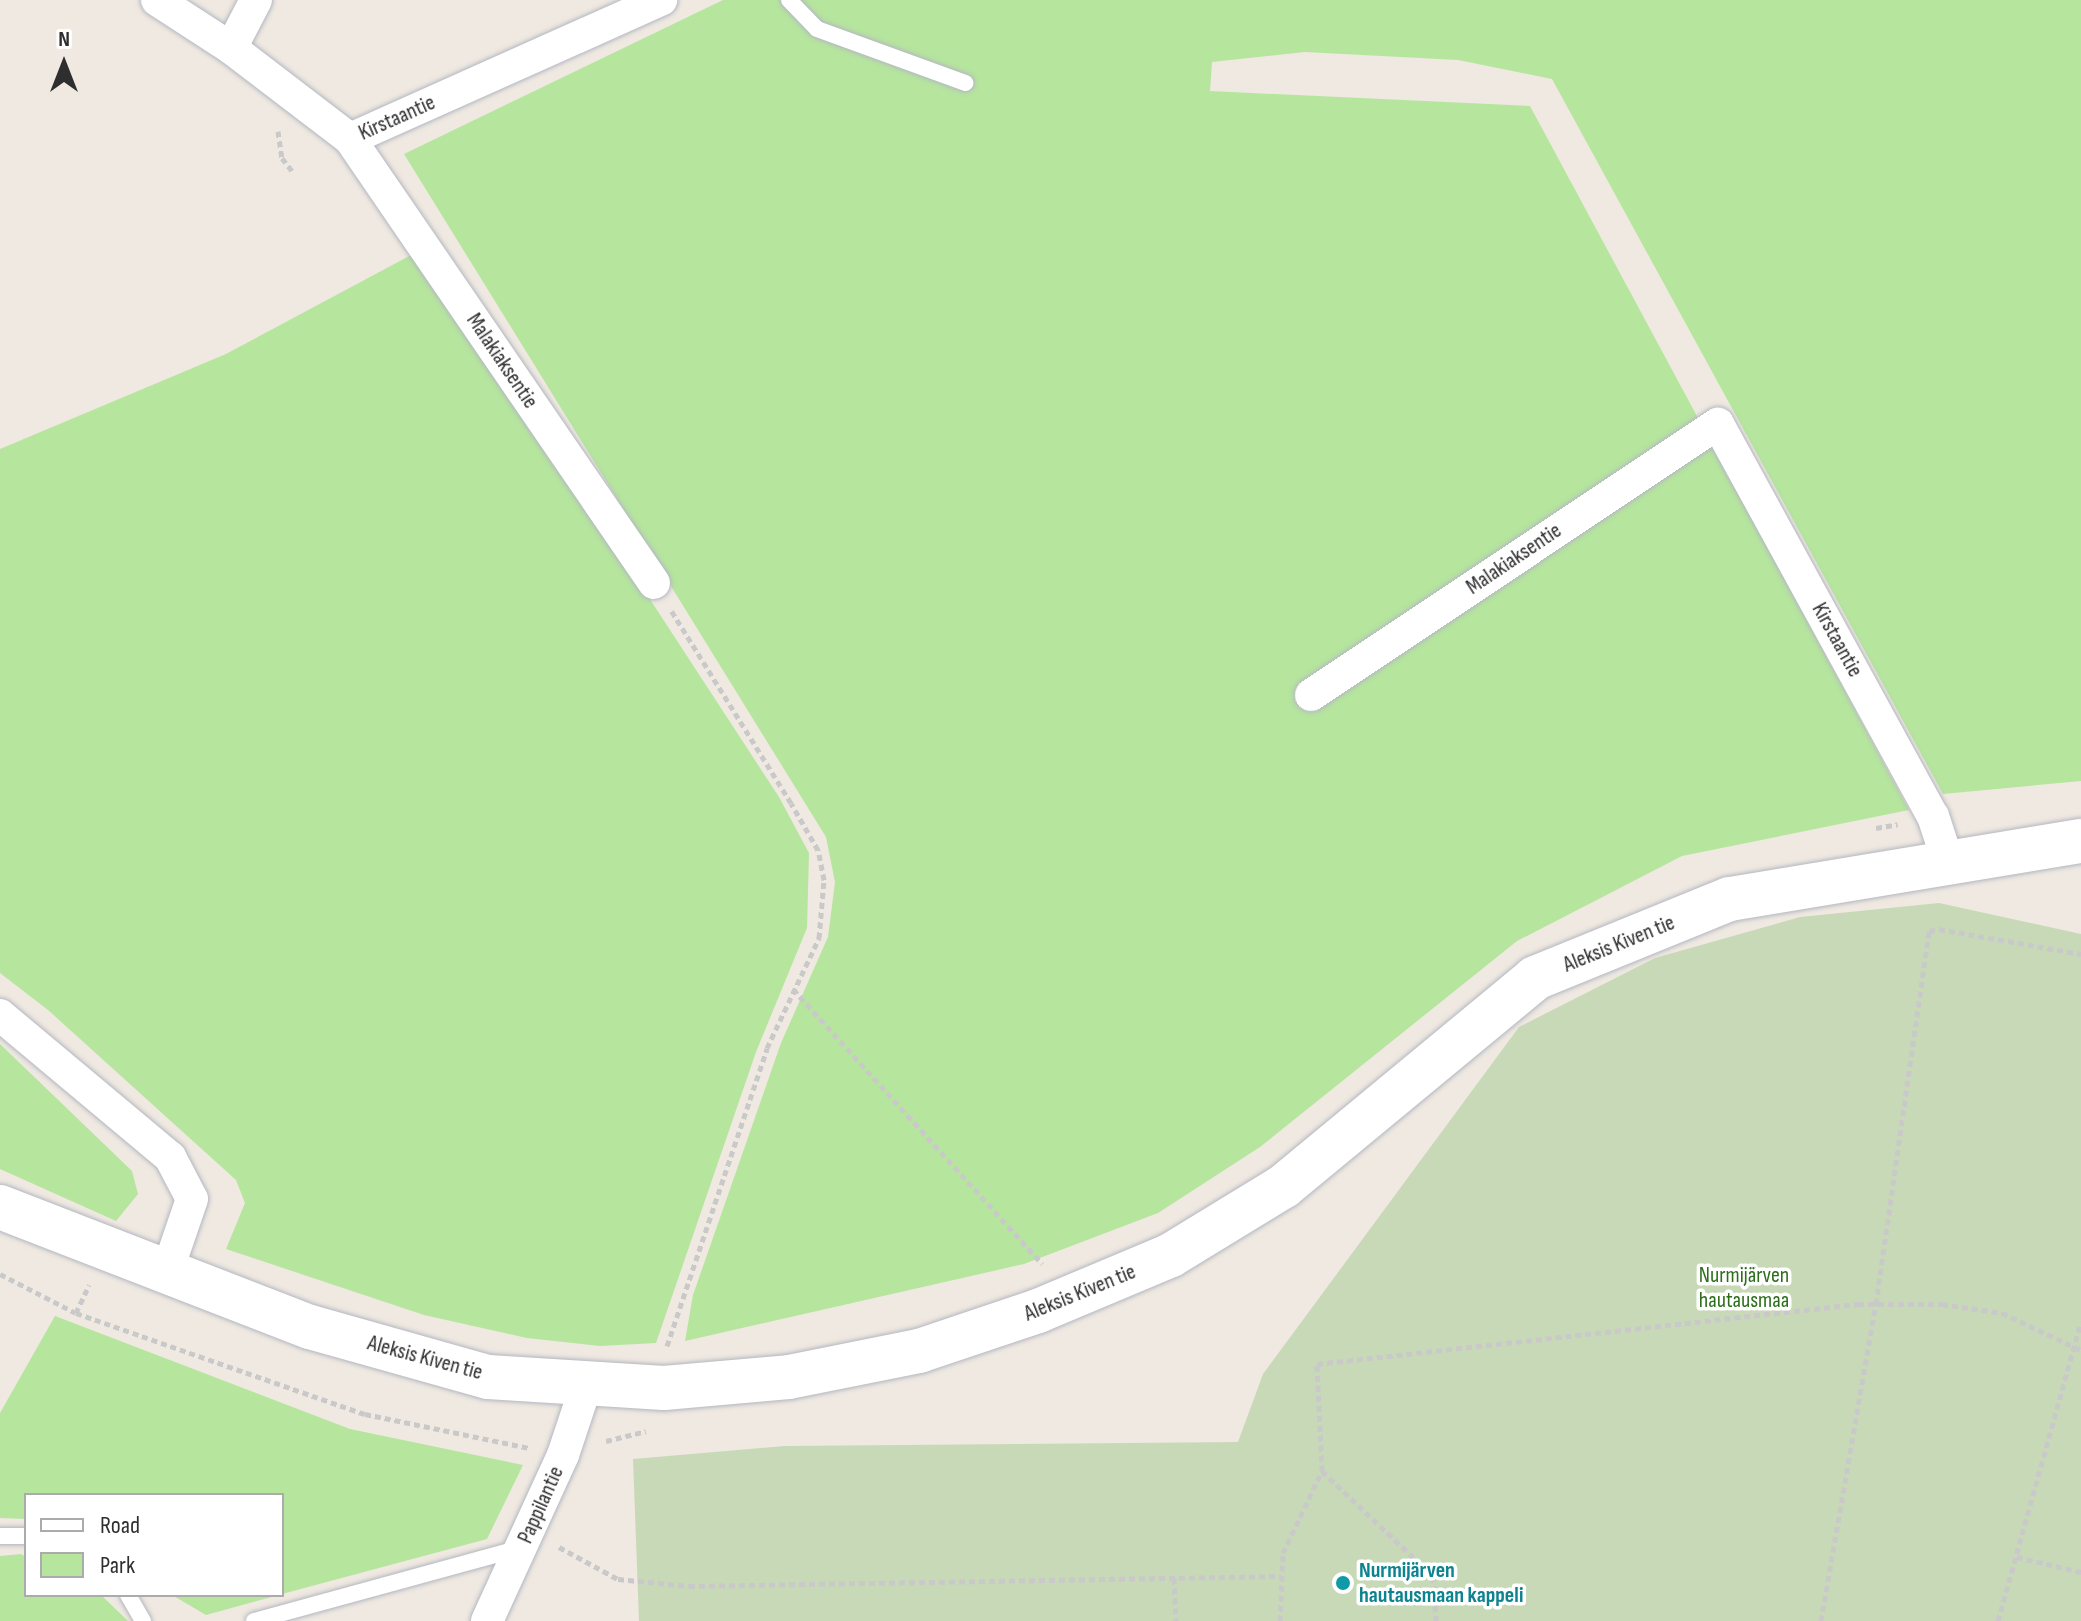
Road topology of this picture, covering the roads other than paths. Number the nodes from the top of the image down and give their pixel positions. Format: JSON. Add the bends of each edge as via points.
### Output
{"nodes":[{"id":1,"x":157,"y":0,"type":"edge"},
{"id":2,"x":256,"y":0,"type":"edge"},
{"id":3,"x":661,"y":0,"type":"edge"},
{"id":4,"x":789,"y":0,"type":"edge"},
{"id":5,"x":231,"y":48,"type":"junction"},
{"id":6,"x":965,"y":83,"type":"dead end"},
{"id":7,"x":350,"y":139,"type":"junction"},
{"id":8,"x":1718,"y":424,"type":"joint"},
{"id":9,"x":654,"y":583,"type":"road end"},
{"id":10,"x":1311,"y":695,"type":"dead end"},
{"id":11,"x":2081,"y":841,"type":"edge"},
{"id":12,"x":1947,"y":859,"type":"junction"},
{"id":13,"x":0,"y":1015,"type":"edge"},
{"id":14,"x":0,"y":1207,"type":"edge"},
{"id":15,"x":167,"y":1272,"type":"junction"},
{"id":16,"x":586,"y":1386,"type":"junction"},
{"id":17,"x":0,"y":1536,"type":"edge"},
{"id":18,"x":24,"y":1536,"type":"edge"},
{"id":19,"x":526,"y":1540,"type":"junction"},
{"id":20,"x":129,"y":1597,"type":"edge"},
{"id":21,"x":143,"y":1621,"type":"edge"},
{"id":22,"x":254,"y":1621,"type":"edge"},
{"id":23,"x":487,"y":1621,"type":"edge"}],
"edges":[{"from":1,"to":5,"type":"street","name":"Kirstaantie"},
{"from":2,"to":5,"type":"street"},
{"from":3,"to":7,"type":"street","name":"Kirstaantie"},
{"from":4,"to":6,"type":"lane","via":[[817,29]]},
{"from":5,"to":7,"type":"street","name":"Kirstaantie"},
{"from":7,"to":9,"type":"street","name":"Malakiaksentie"},
{"from":8,"to":10,"type":"street","name":"Malakiaksentie"},
{"from":8,"to":12,"type":"street","name":"Kirstaantie","via":[[1933,816]]},
{"from":11,"to":12,"type":"street","name":"Aleksis Kiven tie"},
{"from":12,"to":16,"type":"street","name":"Aleksis Kiven tie","via":[[1730,899],[1535,978],[1284,1186],[1171,1255],[1038,1311],[904,1354],[789,1377],[664,1372]]},
{"from":13,"to":15,"type":"street","via":[[170,1157],[192,1199]]},
{"from":14,"to":15,"type":"street","name":"Aleksis Kiven tie"},
{"from":15,"to":16,"type":"street","name":"Aleksis Kiven tie","via":[[310,1327],[488,1377]]},
{"from":16,"to":19,"type":"street","name":"Pappilantie"},
{"from":17,"to":18,"type":"lane"},
{"from":19,"to":22,"type":"lane"},
{"from":19,"to":23,"type":"street","name":"Pappilantie"},
{"from":20,"to":21,"type":"lane"}]}
